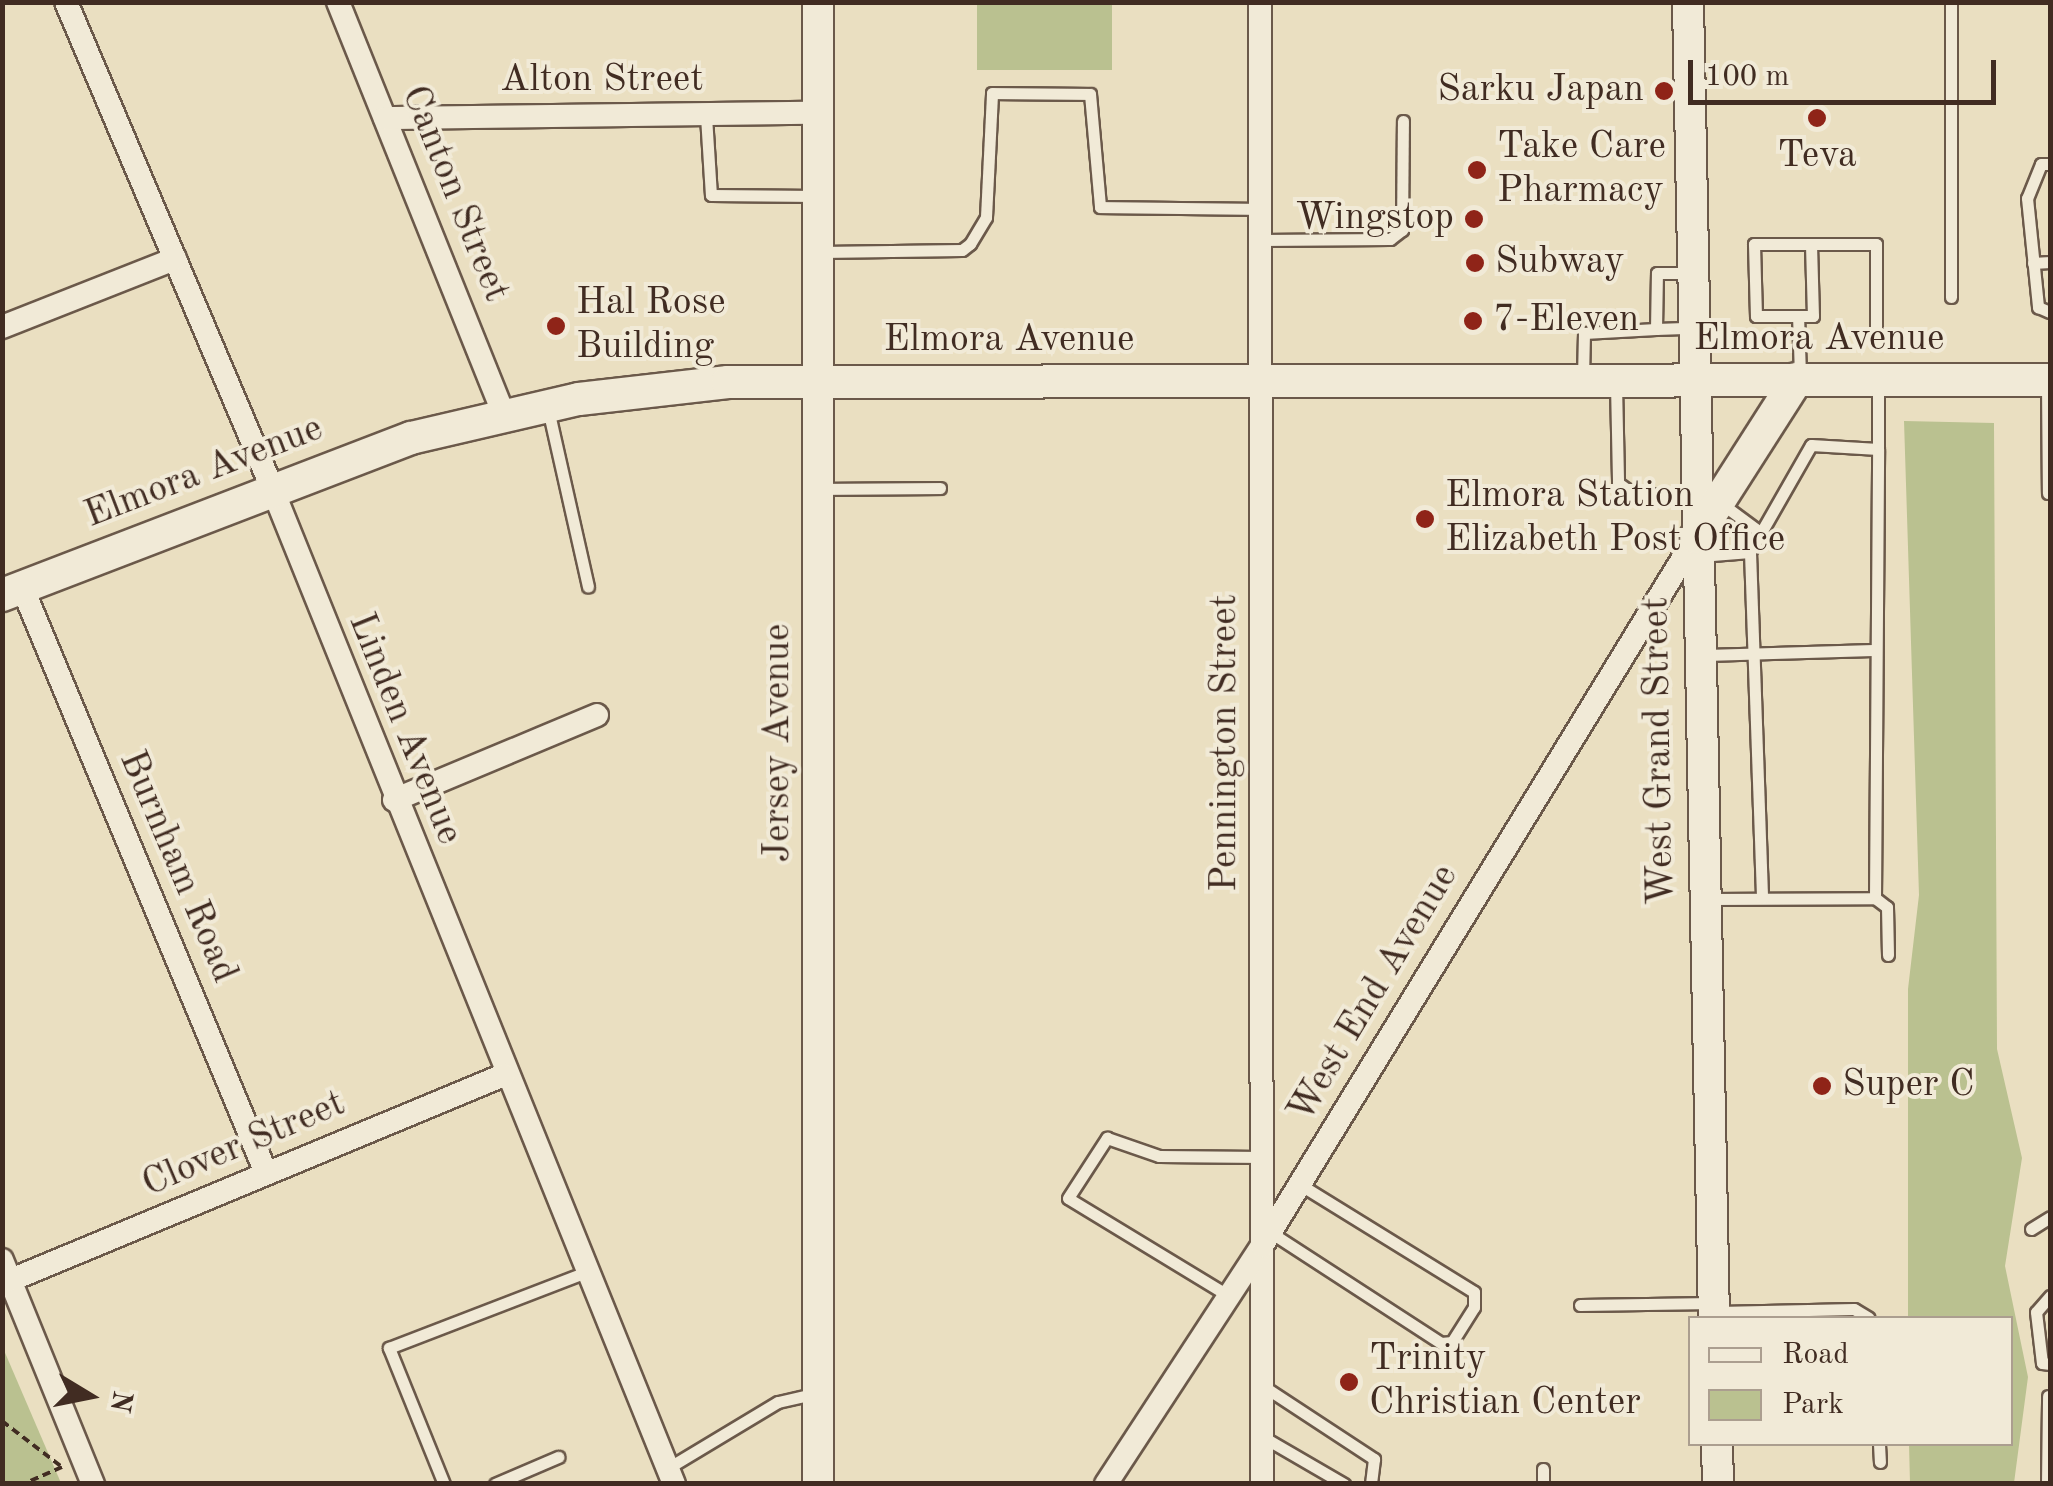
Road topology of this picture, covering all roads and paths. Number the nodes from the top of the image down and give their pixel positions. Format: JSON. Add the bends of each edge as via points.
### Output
{"nodes":[{"id":1,"x":66,"y":2,"type":"edge"},
{"id":2,"x":338,"y":2,"type":"edge"},
{"id":3,"x":818,"y":2,"type":"edge"},
{"id":4,"x":1260,"y":2,"type":"edge"},
{"id":5,"x":1688,"y":2,"type":"edge"},
{"id":6,"x":1951,"y":2,"type":"edge"},
{"id":7,"x":818,"y":113,"type":"junction"},
{"id":8,"x":706,"y":116,"type":"junction"},
{"id":9,"x":386,"y":118,"type":"junction"},
{"id":10,"x":1403,"y":122,"type":"dead end"},
{"id":11,"x":2050,"y":164,"type":"edge"},
{"id":12,"x":818,"y":196,"type":"junction"},
{"id":13,"x":1260,"y":208,"type":"junction"},
{"id":14,"x":1260,"y":240,"type":"junction"},
{"id":15,"x":1812,"y":244,"type":"junction"},
{"id":16,"x":818,"y":252,"type":"junction"},
{"id":17,"x":175,"y":259,"type":"junction"},
{"id":18,"x":2050,"y":262,"type":"edge"},
{"id":19,"x":2034,"y":263,"type":"junction"},
{"id":20,"x":1690,"y":273,"type":"junction"},
{"id":21,"x":1951,"y":297,"type":"dead end"},
{"id":22,"x":2050,"y":312,"type":"edge"},
{"id":23,"x":1798,"y":316,"type":"junction"},
{"id":24,"x":2,"y":328,"type":"edge"},
{"id":25,"x":1692,"y":328,"type":"junction"},
{"id":26,"x":1656,"y":329,"type":"junction"},
{"id":27,"x":1876,"y":332,"type":"dead end"},
{"id":28,"x":1798,"y":379,"type":"junction"},
{"id":29,"x":1878,"y":379,"type":"junction"},
{"id":30,"x":1600,"y":380,"type":"junction"},
{"id":31,"x":1692,"y":380,"type":"junction"},
{"id":32,"x":2048,"y":380,"type":"edge"},
{"id":33,"x":1260,"y":381,"type":"junction"},
{"id":34,"x":818,"y":382,"type":"junction"},
{"id":35,"x":547,"y":404,"type":"junction"},
{"id":36,"x":503,"y":412,"type":"junction"},
{"id":37,"x":2049,"y":426,"type":"edge"},
{"id":38,"x":1878,"y":449,"type":"junction"},
{"id":39,"x":272,"y":488,"type":"junction"},
{"id":40,"x":940,"y":488,"type":"dead end"},
{"id":41,"x":818,"y":489,"type":"junction"},
{"id":42,"x":2048,"y":493,"type":"dead end"},
{"id":43,"x":1707,"y":498,"type":"junction"},
{"id":44,"x":1764,"y":536,"type":"junction"},
{"id":45,"x":1696,"y":547,"type":"junction"},
{"id":46,"x":1750,"y":552,"type":"junction"},
{"id":47,"x":588,"y":587,"type":"dead end"},
{"id":48,"x":12,"y":591,"type":"edge"},
{"id":49,"x":1876,"y":650,"type":"junction"},
{"id":50,"x":1754,"y":651,"type":"junction"},
{"id":51,"x":1698,"y":656,"type":"junction"},
{"id":52,"x":597,"y":716,"type":"dead end"},
{"id":53,"x":394,"y":800,"type":"junction"},
{"id":54,"x":1762,"y":898,"type":"junction"},
{"id":55,"x":1875,"y":898,"type":"junction"},
{"id":56,"x":1704,"y":899,"type":"junction"},
{"id":57,"x":1888,"y":956,"type":"dead end"},
{"id":58,"x":504,"y":1074,"type":"junction"},
{"id":59,"x":1262,"y":1157,"type":"junction"},
{"id":60,"x":266,"y":1173,"type":"junction"},
{"id":61,"x":1299,"y":1184,"type":"junction"},
{"id":62,"x":2050,"y":1217,"type":"edge"},
{"id":63,"x":2030,"y":1229,"type":"dead end"},
{"id":64,"x":1266,"y":1239,"type":"junction"},
{"id":65,"x":7,"y":1270,"type":"edge"},
{"id":66,"x":586,"y":1272,"type":"junction"},
{"id":67,"x":1229,"y":1296,"type":"junction"},
{"id":68,"x":2050,"y":1296,"type":"edge"},
{"id":69,"x":1580,"y":1305,"type":"dead end"},
{"id":70,"x":1714,"y":1311,"type":"edge"},
{"id":71,"x":1866,"y":1316,"type":"edge"},
{"id":72,"x":2050,"y":1364,"type":"edge"},
{"id":73,"x":1263,"y":1386,"type":"junction"},
{"id":74,"x":820,"y":1393,"type":"junction"},
{"id":75,"x":2048,"y":1396,"type":"dead end"},
{"id":76,"x":2,"y":1421,"type":"edge"},
{"id":77,"x":1263,"y":1437,"type":"junction"},
{"id":78,"x":1717,"y":1446,"type":"edge"},
{"id":79,"x":1879,"y":1446,"type":"edge"},
{"id":80,"x":558,"y":1457,"type":"dead end"},
{"id":81,"x":1880,"y":1462,"type":"dead end"},
{"id":82,"x":1543,"y":1469,"type":"dead end"},
{"id":83,"x":671,"y":1476,"type":"edge"},
{"id":84,"x":23,"y":1484,"type":"edge"},
{"id":85,"x":94,"y":1484,"type":"edge"},
{"id":86,"x":444,"y":1484,"type":"edge"},
{"id":87,"x":495,"y":1484,"type":"edge"},
{"id":88,"x":818,"y":1484,"type":"edge"},
{"id":89,"x":1106,"y":1484,"type":"edge"},
{"id":90,"x":1262,"y":1484,"type":"edge"},
{"id":91,"x":1344,"y":1484,"type":"edge"},
{"id":92,"x":1371,"y":1484,"type":"edge"},
{"id":93,"x":1543,"y":1484,"type":"edge"},
{"id":94,"x":1718,"y":1484,"type":"edge"},
{"id":95,"x":2047,"y":1484,"type":"edge"}],
"edges":[{"from":1,"to":17,"type":"street","name":"Linden Avenue"},
{"from":2,"to":9,"type":"street","name":"Canton Street"},
{"from":3,"to":7,"type":"street","name":"Jersey Avenue"},
{"from":4,"to":13,"type":"street","name":"Pennington Street"},
{"from":5,"to":20,"type":"street"},
{"from":6,"to":21,"type":"lane"},
{"from":7,"to":8,"type":"street","name":"Alton Street"},
{"from":7,"to":12,"type":"street","name":"Jersey Avenue"},
{"from":8,"to":9,"type":"street","name":"Alton Street"},
{"from":8,"to":12,"type":"lane","via":[[710,195]]},
{"from":9,"to":36,"type":"street","name":"Canton Street"},
{"from":10,"to":14,"type":"lane","via":[[1402,230],[1390,238]]},
{"from":11,"to":19,"type":"lane","via":[[2041,164],[2027,198]]},
{"from":12,"to":16,"type":"street","name":"Jersey Avenue"},
{"from":13,"to":14,"type":"street","name":"Pennington Street"},
{"from":13,"to":16,"type":"lane","via":[[1100,207],[1090,94],[992,93],[986,218],[970,244],[962,250]]},
{"from":14,"to":33,"type":"street","name":"Pennington Street"},
{"from":15,"to":23,"type":"lane","via":[[1812,316]]},
{"from":15,"to":23,"type":"lane","via":[[1754,244],[1756,316]]},
{"from":15,"to":27,"type":"lane","via":[[1876,244]]},
{"from":16,"to":34,"type":"street","name":"Jersey Avenue"},
{"from":17,"to":24,"type":"street"},
{"from":17,"to":39,"type":"street","name":"Linden Avenue"},
{"from":18,"to":19,"type":"lane"},
{"from":19,"to":22,"type":"lane","via":[[2038,307]]},
{"from":20,"to":25,"type":"street"},
{"from":20,"to":26,"type":"lane","via":[[1657,273]]},
{"from":23,"to":28,"type":"lane"},
{"from":25,"to":26,"type":"lane"},
{"from":25,"to":31,"type":"street"},
{"from":26,"to":30,"type":"lane","via":[[1584,333]]},
{"from":28,"to":29,"type":"main road","name":"Elmora Avenue"},
{"from":28,"to":31,"type":"main road","name":"Elmora Avenue"},
{"from":28,"to":43,"type":"main road"},
{"from":29,"to":32,"type":"main road","name":"Elmora Avenue"},
{"from":29,"to":38,"type":"lane"},
{"from":30,"to":31,"type":"main road","name":"Elmora Avenue"},
{"from":30,"to":33,"type":"main road","name":"Elmora Avenue"},
{"from":30,"to":43,"type":"lane","via":[[1618,482],[1634,494]]},
{"from":31,"to":43,"type":"street"},
{"from":32,"to":37,"type":"lane"},
{"from":33,"to":34,"type":"main road","name":"Elmora Avenue"},
{"from":33,"to":59,"type":"street","name":"Pennington Street"},
{"from":34,"to":35,"type":"main road","name":"Elmora Avenue","via":[[728,382]]},
{"from":34,"to":41,"type":"street","name":"Jersey Avenue"},
{"from":35,"to":36,"type":"main road","name":"Elmora Avenue"},
{"from":35,"to":47,"type":"lane"},
{"from":36,"to":39,"type":"main road","name":"Elmora Avenue"},
{"from":37,"to":42,"type":"lane"},
{"from":38,"to":44,"type":"lane","via":[[1811,445]]},
{"from":38,"to":49,"type":"lane"},
{"from":39,"to":48,"type":"main road","name":"Elmora Avenue"},
{"from":39,"to":53,"type":"street","name":"Linden Avenue"},
{"from":40,"to":41,"type":"lane"},
{"from":41,"to":74,"type":"street","name":"Jersey Avenue"},
{"from":43,"to":44,"type":"lane"},
{"from":43,"to":45,"type":"main road"},
{"from":44,"to":46,"type":"lane"},
{"from":45,"to":46,"type":"lane"},
{"from":45,"to":51,"type":"street","name":"West Grand Street"},
{"from":45,"to":61,"type":"street","name":"West End Avenue"},
{"from":46,"to":50,"type":"lane"},
{"from":48,"to":60,"type":"street","name":"Burnham Road"},
{"from":49,"to":50,"type":"lane"},
{"from":49,"to":55,"type":"lane"},
{"from":50,"to":51,"type":"lane"},
{"from":50,"to":54,"type":"lane"},
{"from":51,"to":56,"type":"street","name":"West Grand Street"},
{"from":52,"to":53,"type":"street"},
{"from":53,"to":58,"type":"street","name":"Linden Avenue"},
{"from":54,"to":55,"type":"lane"},
{"from":54,"to":56,"type":"lane"},
{"from":55,"to":57,"type":"lane","via":[[1887,907]]},
{"from":56,"to":70,"type":"street","name":"West Grand Street"},
{"from":58,"to":60,"type":"street","name":"Clover Street"},
{"from":58,"to":66,"type":"street","name":"Linden Avenue"},
{"from":59,"to":64,"type":"street","name":"Pennington Street"},
{"from":59,"to":67,"type":"lane","via":[[1159,1156],[1106,1138],[1068,1198]]},
{"from":60,"to":65,"type":"street","name":"Clover Street"},
{"from":61,"to":64,"type":"street","name":"West End Avenue"},
{"from":61,"to":64,"type":"lane","via":[[1474,1292],[1474,1308],[1452,1342],[1441,1344]]},
{"from":62,"to":63,"type":"lane"},
{"from":64,"to":67,"type":"street","name":"West End Avenue"},
{"from":64,"to":73,"type":"street","name":"Pennington Street"},
{"from":65,"to":85,"type":"street"},
{"from":66,"to":83,"type":"street","name":"Linden Avenue"},
{"from":66,"to":86,"type":"lane","via":[[389,1348]]},
{"from":67,"to":89,"type":"street","name":"West End Avenue"},
{"from":68,"to":72,"type":"lane","via":[[2036,1312],[2042,1364]]},
{"from":69,"to":70,"type":"lane"},
{"from":70,"to":71,"type":"lane","via":[[1854,1309]]},
{"from":73,"to":77,"type":"street","name":"Pennington Street"},
{"from":73,"to":92,"type":"lane","via":[[1374,1458]]},
{"from":74,"to":83,"type":"lane","via":[[778,1402]]},
{"from":74,"to":88,"type":"street","name":"Jersey Avenue"},
{"from":75,"to":95,"type":"lane"},
{"from":76,"to":84,"type":"path","via":[[62,1467]]},
{"from":77,"to":90,"type":"street","name":"Pennington Street"},
{"from":77,"to":91,"type":"lane"},
{"from":78,"to":94,"type":"street"},
{"from":79,"to":81,"type":"lane"},
{"from":80,"to":87,"type":"lane"},
{"from":82,"to":93,"type":"lane"}]}
